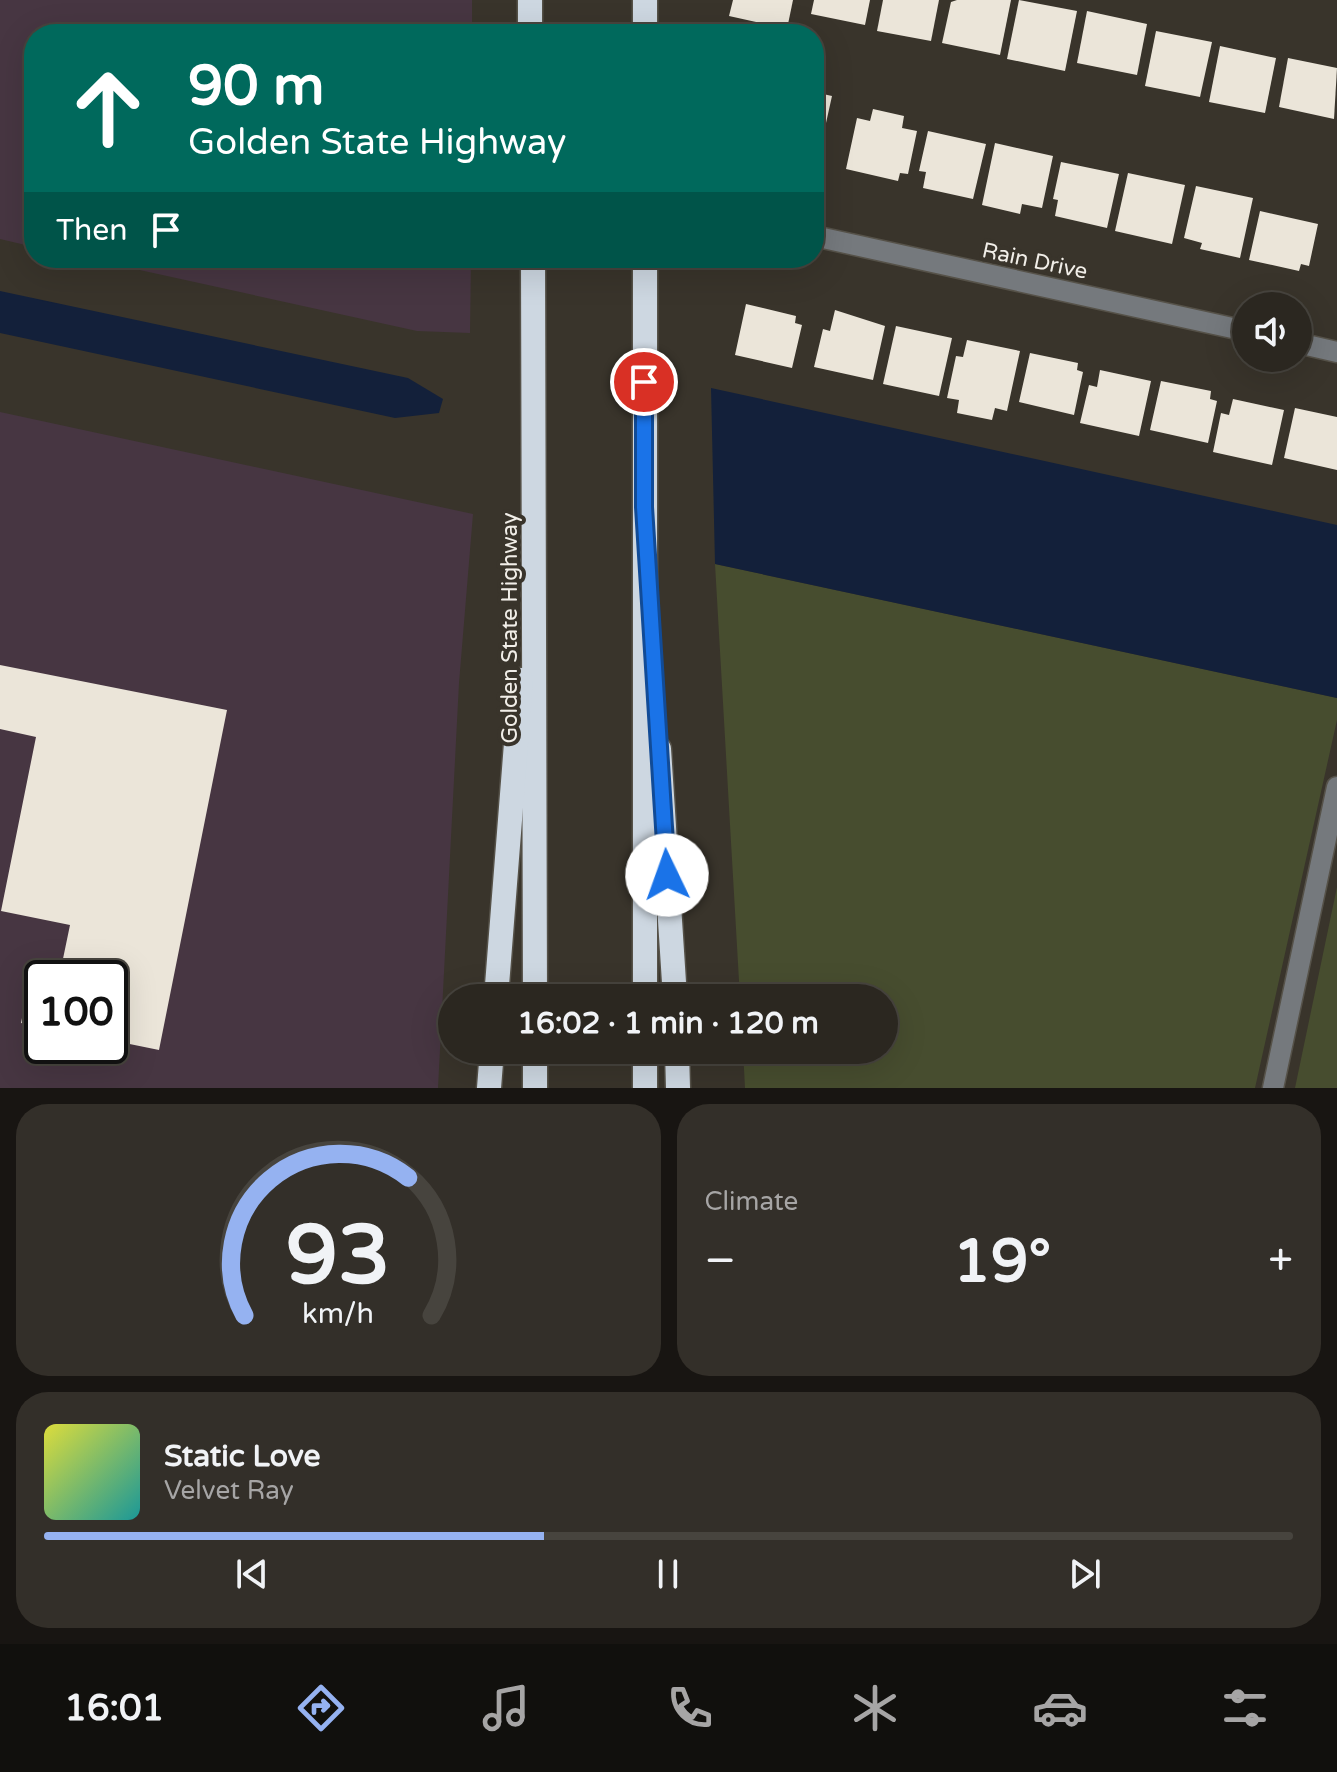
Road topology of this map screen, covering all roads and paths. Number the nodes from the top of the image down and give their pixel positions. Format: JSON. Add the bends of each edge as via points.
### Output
{"nodes":[{"id":1,"x":530,"y":0,"type":"edge"},
{"id":2,"x":645,"y":0,"type":"edge"},
{"id":3,"x":530,"y":24,"type":"edge"},
{"id":4,"x":645,"y":24,"type":"edge"},
{"id":5,"x":824,"y":238,"type":"edge"},
{"id":6,"x":533,"y":268,"type":"edge"},
{"id":7,"x":645,"y":268,"type":"edge"},
{"id":8,"x":1232,"y":328,"type":"edge"},
{"id":9,"x":1312,"y":346,"type":"edge"},
{"id":10,"x":1337,"y":352,"type":"edge"},
{"id":11,"x":535,"y":498,"type":"junction"},
{"id":12,"x":644,"y":507,"type":"junction"},
{"id":13,"x":1337,"y":787,"type":"edge"},
{"id":14,"x":497,"y":984,"type":"edge"},
{"id":15,"x":535,"y":984,"type":"edge"},
{"id":16,"x":645,"y":984,"type":"edge"},
{"id":17,"x":674,"y":984,"type":"edge"},
{"id":18,"x":491,"y":1064,"type":"edge"},
{"id":19,"x":535,"y":1064,"type":"edge"},
{"id":20,"x":645,"y":1064,"type":"edge"},
{"id":21,"x":677,"y":1064,"type":"edge"},
{"id":22,"x":489,"y":1088,"type":"edge"},
{"id":23,"x":535,"y":1088,"type":"edge"},
{"id":24,"x":645,"y":1088,"type":"edge"},
{"id":25,"x":678,"y":1088,"type":"edge"},
{"id":26,"x":1273,"y":1088,"type":"edge"}],
"edges":[{"from":1,"to":3,"type":"highway"},
{"from":2,"to":4,"type":"highway"},
{"from":5,"to":8,"type":"street","name":"Rain Drive"},
{"from":6,"to":11,"type":"highway","name":"Golden State Highway"},
{"from":7,"to":12,"type":"highway"},
{"from":9,"to":10,"type":"street"},
{"from":11,"to":14,"type":"highway"},
{"from":11,"to":15,"type":"highway","name":"Golden State Highway"},
{"from":12,"to":16,"type":"highway"},
{"from":12,"to":17,"type":"highway"},
{"from":13,"to":26,"type":"street"},
{"from":18,"to":22,"type":"highway"},
{"from":19,"to":23,"type":"highway"},
{"from":20,"to":24,"type":"highway"},
{"from":21,"to":25,"type":"highway"}]}
